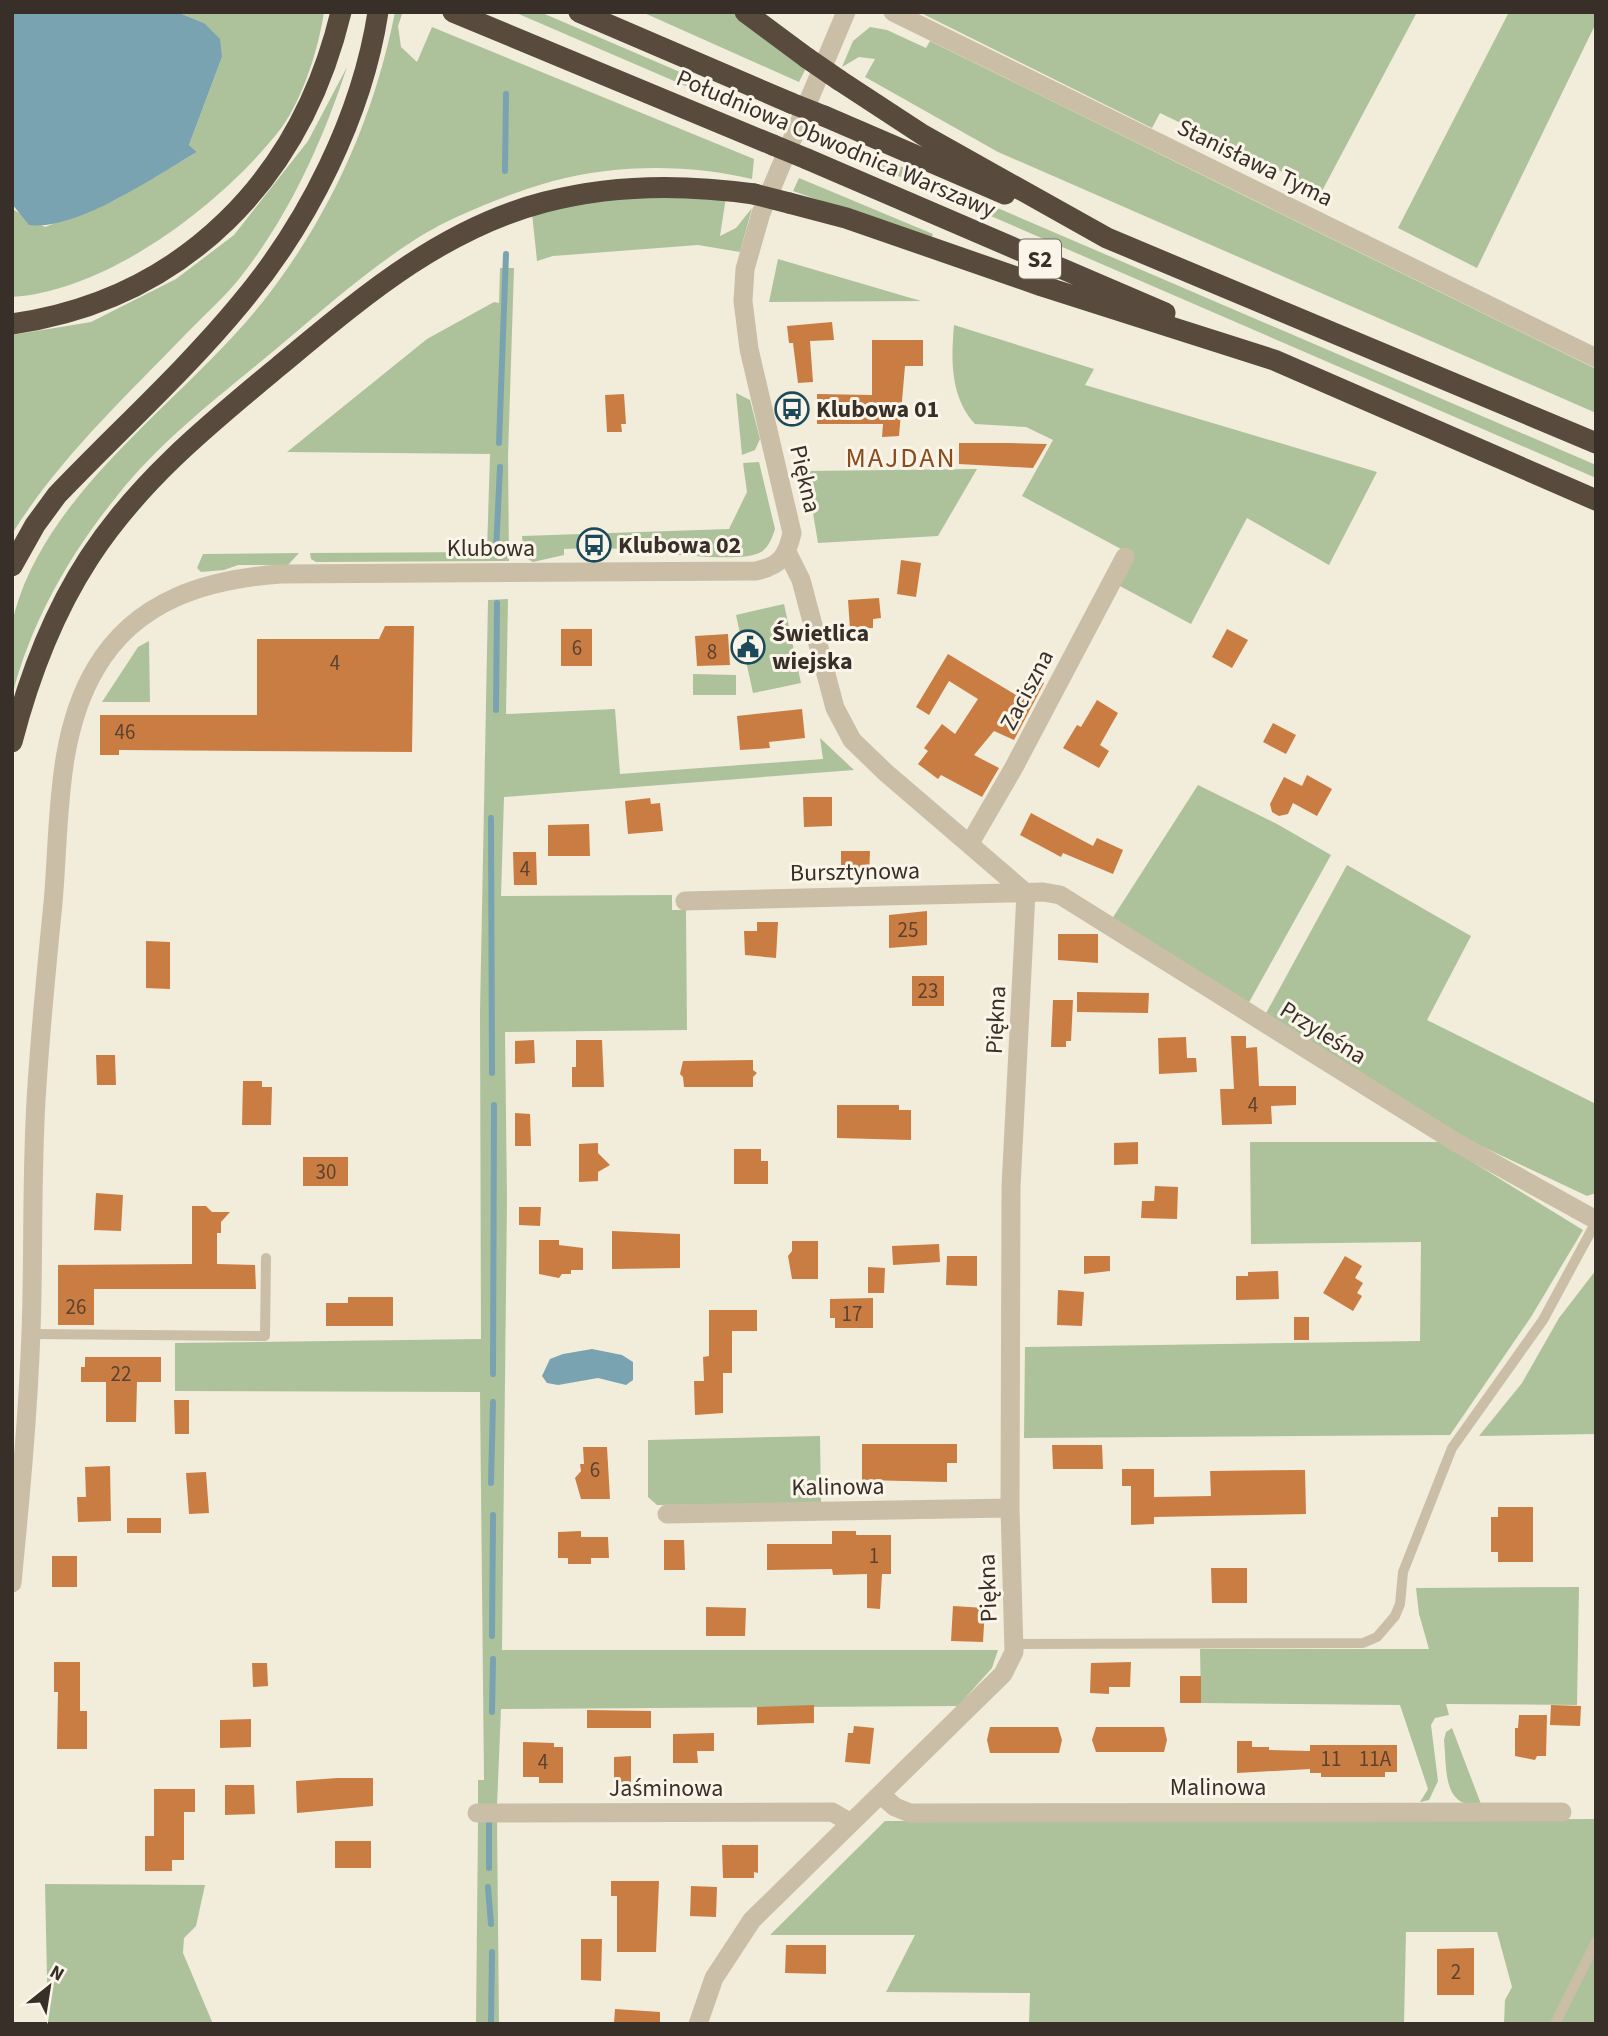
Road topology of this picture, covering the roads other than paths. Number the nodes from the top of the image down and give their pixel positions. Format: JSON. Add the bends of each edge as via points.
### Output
{"nodes":[{"id":1,"x":341,"y":12,"type":"edge"},
{"id":2,"x":378,"y":12,"type":"edge"},
{"id":3,"x":453,"y":12,"type":"edge"},
{"id":4,"x":579,"y":12,"type":"edge"},
{"id":5,"x":745,"y":12,"type":"edge"},
{"id":6,"x":846,"y":12,"type":"edge"},
{"id":7,"x":893,"y":12,"type":"edge"},
{"id":8,"x":1107,"y":238,"type":"junction"},
{"id":9,"x":12,"y":324,"type":"edge"},
{"id":10,"x":1596,"y":358,"type":"edge"},
{"id":11,"x":1274,"y":360,"type":"junction"},
{"id":12,"x":1596,"y":443,"type":"edge"},
{"id":13,"x":1596,"y":500,"type":"edge"},
{"id":14,"x":788,"y":554,"type":"junction"},
{"id":15,"x":1125,"y":557,"type":"dead end"},
{"id":16,"x":12,"y":566,"type":"edge"},
{"id":17,"x":12,"y":742,"type":"edge"},
{"id":18,"x":970,"y":843,"type":"junction"},
{"id":19,"x":1026,"y":892,"type":"junction"},
{"id":20,"x":685,"y":901,"type":"dead end"},
{"id":21,"x":1596,"y":1221,"type":"edge"},
{"id":22,"x":266,"y":1258,"type":"dead end"},
{"id":23,"x":31,"y":1334,"type":"junction"},
{"id":24,"x":1010,"y":1508,"type":"junction"},
{"id":25,"x":667,"y":1514,"type":"dead end"},
{"id":26,"x":12,"y":1583,"type":"edge"},
{"id":27,"x":1014,"y":1644,"type":"junction"},
{"id":28,"x":881,"y":1795,"type":"junction"},
{"id":29,"x":1562,"y":1812,"type":"dead end"},
{"id":30,"x":477,"y":1813,"type":"dead end"},
{"id":31,"x":851,"y":1823,"type":"junction"},
{"id":32,"x":1596,"y":1942,"type":"edge"},
{"id":33,"x":698,"y":2024,"type":"edge"},
{"id":34,"x":1555,"y":2024,"type":"edge"}],
"edges":[{"from":1,"to":9,"type":"highway","via":[[320,87],[294,138],[233,215],[201,244],[133,287],[50,317]]},
{"from":2,"to":16,"type":"highway","via":[[349,115],[323,178],[287,240],[242,302],[57,495]]},
{"from":3,"to":11,"type":"highway","name":"Południowa Obwodnica Warszawy","number":"S2","bridge":true},
{"from":4,"to":8,"type":"highway","name":"Południowa Obwodnica Warszawy","number":"S2","bridge":true},
{"from":5,"to":8,"type":"highway","bridge":true,"via":[[923,135]]},
{"from":6,"to":14,"type":"street","name":"Piękna","via":[[761,213],[745,269],[743,301],[749,349],[792,533]]},
{"from":7,"to":10,"type":"street","name":"Stanisława Tyma"},
{"from":8,"to":12,"type":"highway","number":"S2"},
{"from":11,"to":13,"type":"highway","number":"S2"},
{"from":11,"to":17,"type":"highway","bridge":true,"via":[[846,218],[754,194],[651,187],[593,191],[543,202],[486,222],[392,276],[188,442],[149,481],[115,521],[65,598],[43,644]]},
{"from":14,"to":18,"type":"street","name":"Piękna","via":[[801,580],[843,726],[885,772]]},
{"from":14,"to":23,"type":"street","name":"Klubowa","via":[[778,564],[756,571],[232,578],[191,589],[145,613],[110,648],[85,687],[65,769],[37,1084]]},
{"from":15,"to":18,"type":"street","name":"Zaciszna"},
{"from":18,"to":19,"type":"street","name":"Piękna"},
{"from":19,"to":20,"type":"street","name":"Bursztynowa"},
{"from":19,"to":21,"type":"street","name":"Przyleśna","via":[[1060,895],[1081,907],[1445,1136]]},
{"from":19,"to":24,"type":"street","name":"Piękna","via":[[1011,1187]]},
{"from":21,"to":27,"type":"lane","via":[[1544,1320],[1452,1448],[1404,1572],[1395,1616],[1377,1637],[1363,1643]]},
{"from":22,"to":23,"type":"lane","via":[[265,1336]]},
{"from":23,"to":26,"type":"street","name":"Klubowa"},
{"from":24,"to":25,"type":"street","name":"Kalinowa"},
{"from":24,"to":27,"type":"street","name":"Piękna"},
{"from":27,"to":28,"type":"street","name":"Piękna","via":[[1012,1661],[1003,1674]]},
{"from":28,"to":29,"type":"street","name":"Malinowa","via":[[910,1813]]},
{"from":28,"to":31,"type":"street","name":"Piękna"},
{"from":30,"to":31,"type":"street","name":"Jaśminowa","via":[[831,1812]]},
{"from":31,"to":33,"type":"street","name":"Piękna","via":[[744,1931],[714,1978]]},
{"from":32,"to":34,"type":"lane"}]}
